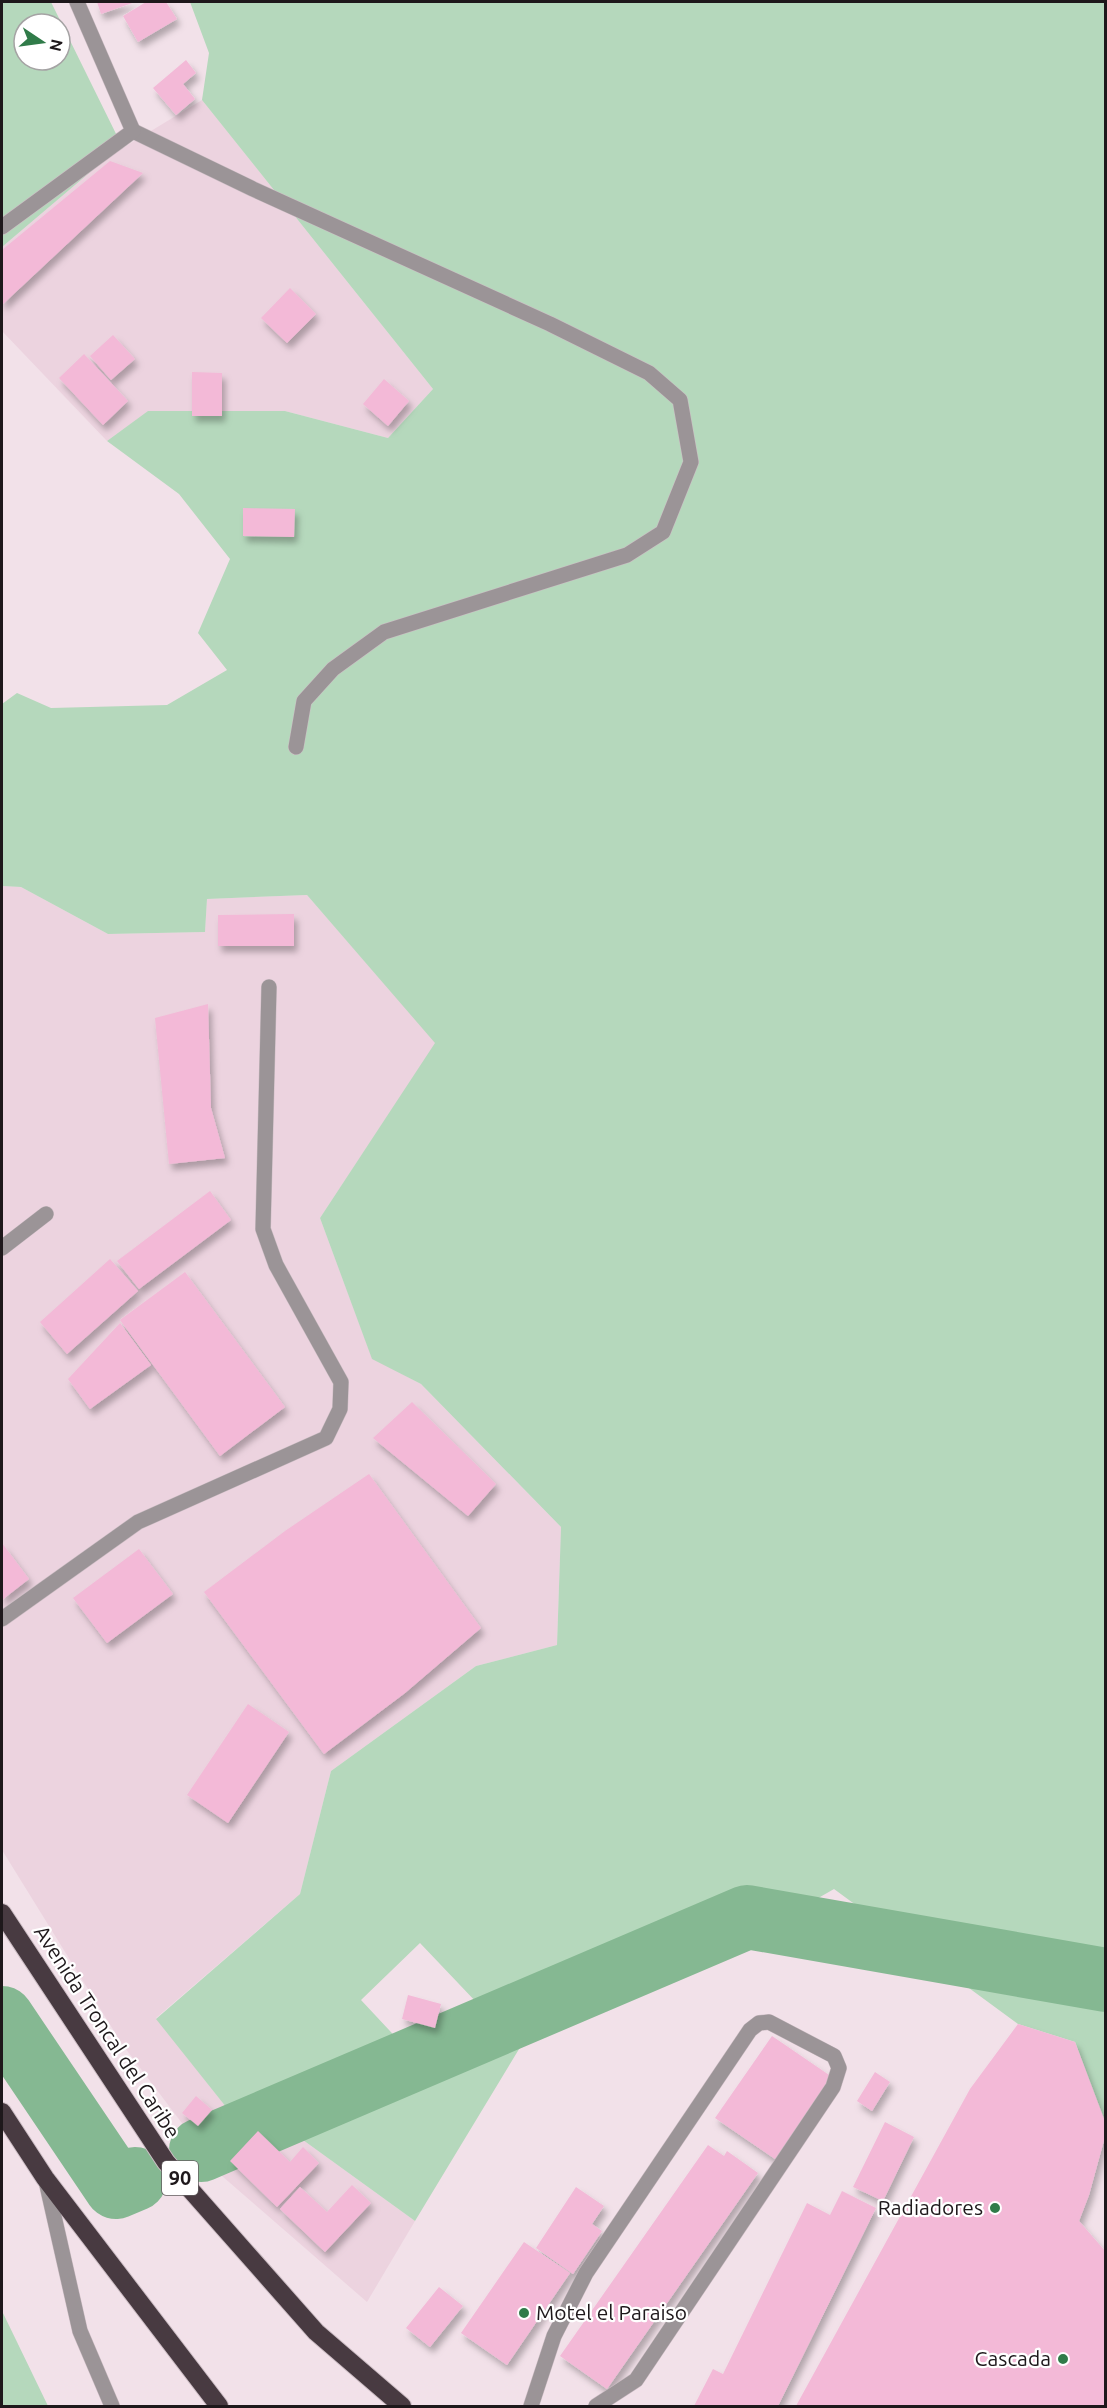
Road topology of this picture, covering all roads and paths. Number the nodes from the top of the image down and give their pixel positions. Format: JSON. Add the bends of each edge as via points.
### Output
{"nodes":[{"id":1,"x":77,"y":2,"type":"edge"},
{"id":2,"x":133,"y":131,"type":"junction"},
{"id":3,"x":2,"y":226,"type":"edge"},
{"id":4,"x":296,"y":747,"type":"dead end"},
{"id":5,"x":269,"y":987,"type":"dead end"},
{"id":6,"x":46,"y":1214,"type":"dead end"},
{"id":7,"x":2,"y":1248,"type":"edge"},
{"id":8,"x":2,"y":1619,"type":"edge"},
{"id":9,"x":2,"y":1913,"type":"edge"},
{"id":10,"x":2,"y":2112,"type":"edge"},
{"id":11,"x":45,"y":2178,"type":"junction"},
{"id":12,"x":112,"y":2406,"type":"edge"},
{"id":13,"x":219,"y":2406,"type":"edge"},
{"id":14,"x":402,"y":2406,"type":"edge"},
{"id":15,"x":531,"y":2406,"type":"edge"},
{"id":16,"x":596,"y":2406,"type":"edge"}],
"edges":[{"from":1,"to":2,"type":"street"},
{"from":2,"to":3,"type":"street"},
{"from":2,"to":4,"type":"street","via":[[560,329],[649,373],[680,400],[691,462],[663,532],[627,555],[384,632],[333,669],[304,701]]},
{"from":5,"to":8,"type":"street","via":[[263,1229],[276,1265],[341,1382],[340,1409],[326,1438],[138,1522]]},
{"from":6,"to":7,"type":"street"},
{"from":9,"to":14,"type":"highway","name":"Avenida Troncal del Caribe","number":"90","via":[[165,2162],[316,2332]]},
{"from":10,"to":11,"type":"highway"},
{"from":11,"to":12,"type":"street","via":[[80,2331]]},
{"from":11,"to":13,"type":"highway"},
{"from":15,"to":16,"type":"street","via":[[554,2336],[586,2274],[750,2030],[769,2022],[834,2056],[839,2068],[833,2088],[636,2380]]}]}
